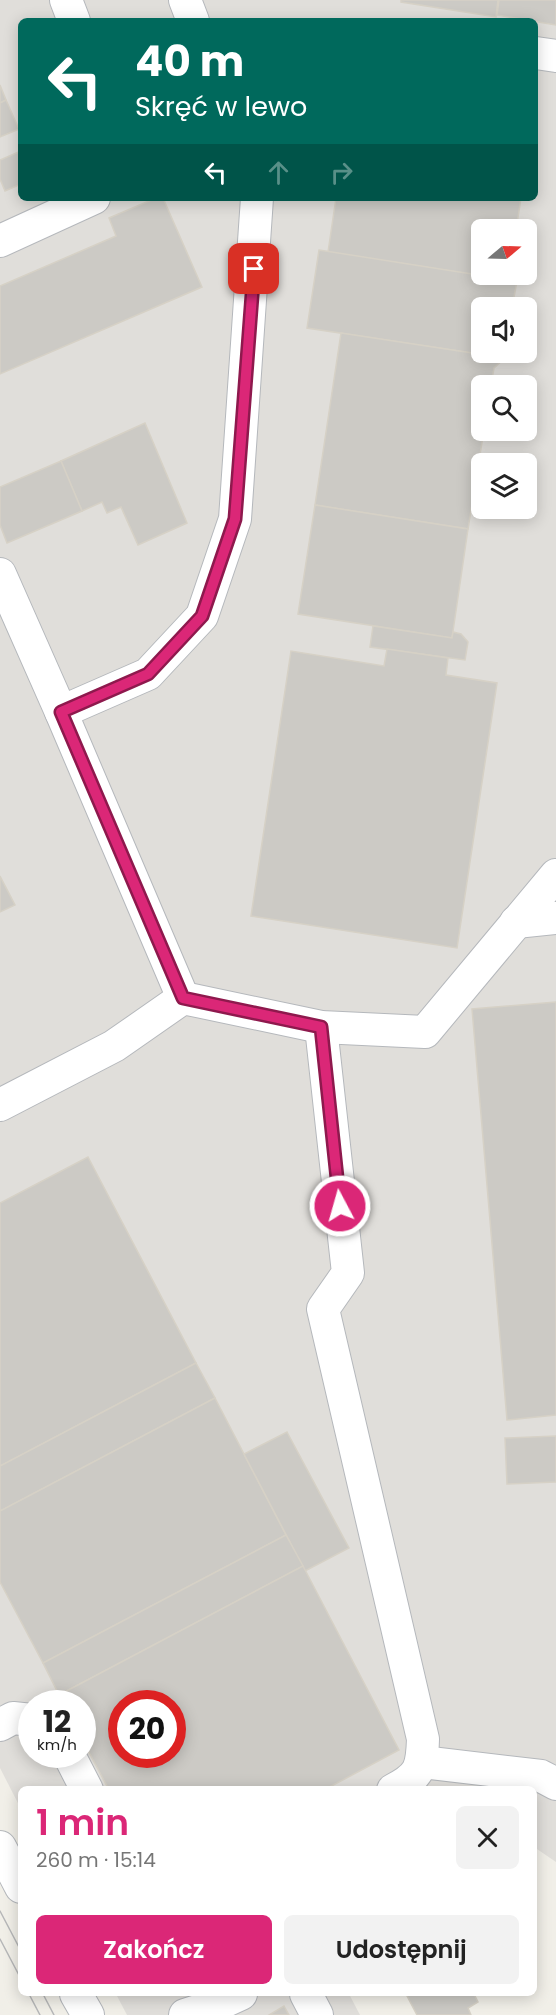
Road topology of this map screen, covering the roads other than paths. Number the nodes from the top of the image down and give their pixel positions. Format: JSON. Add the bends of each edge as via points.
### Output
{"nodes":[{"id":1,"x":66,"y":0,"type":"edge"},
{"id":2,"x":185,"y":0,"type":"edge"},
{"id":3,"x":73,"y":18,"type":"edge"},
{"id":4,"x":192,"y":18,"type":"edge"},
{"id":5,"x":538,"y":53,"type":"edge"},
{"id":6,"x":556,"y":56,"type":"edge"},
{"id":7,"x":87,"y":201,"type":"edge"},
{"id":8,"x":257,"y":201,"type":"edge"},
{"id":9,"x":0,"y":241,"type":"edge"},
{"id":10,"x":0,"y":574,"type":"edge"},
{"id":11,"x":61,"y":712,"type":"junction"},
{"id":12,"x":556,"y":875,"type":"edge"},
{"id":13,"x":556,"y":918,"type":"edge"},
{"id":14,"x":516,"y":922,"type":"junction"},
{"id":15,"x":183,"y":998,"type":"junction"},
{"id":16,"x":321,"y":1027,"type":"junction"},
{"id":17,"x":0,"y":1105,"type":"edge"},
{"id":18,"x":18,"y":1719,"type":"edge"},
{"id":19,"x":0,"y":1725,"type":"edge"},
{"id":20,"x":422,"y":1762,"type":"junction"},
{"id":21,"x":76,"y":1768,"type":"edge"},
{"id":22,"x":556,"y":1784,"type":"edge"},
{"id":23,"x":85,"y":1786,"type":"edge"},
{"id":24,"x":400,"y":1786,"type":"edge"},
{"id":25,"x":0,"y":1847,"type":"edge"},
{"id":26,"x":18,"y":1881,"type":"edge"},
{"id":27,"x":77,"y":1996,"type":"edge"},
{"id":28,"x":307,"y":1996,"type":"edge"},
{"id":29,"x":228,"y":2004,"type":"edge"},
{"id":30,"x":88,"y":2015,"type":"edge"},
{"id":31,"x":185,"y":2015,"type":"edge"},
{"id":32,"x":317,"y":2015,"type":"edge"}],
"edges":[{"from":1,"to":3,"type":"street"},
{"from":2,"to":4,"type":"street"},
{"from":5,"to":6,"type":"street"},
{"from":7,"to":9,"type":"street"},
{"from":8,"to":11,"type":"street","via":[[235,519],[202,616],[148,674]]},
{"from":10,"to":11,"type":"street"},
{"from":11,"to":15,"type":"street"},
{"from":12,"to":14,"type":"street"},
{"from":13,"to":14,"type":"street"},
{"from":14,"to":16,"type":"street","via":[[425,1032]]},
{"from":15,"to":16,"type":"street"},
{"from":15,"to":17,"type":"street","via":[[114,1046]]},
{"from":16,"to":20,"type":"street","via":[[348,1273],[323,1309],[423,1739]]},
{"from":18,"to":19,"type":"street"},
{"from":20,"to":22,"type":"street","via":[[541,1776]]},
{"from":20,"to":24,"type":"street","via":[[411,1780]]},
{"from":21,"to":23,"type":"street"},
{"from":25,"to":26,"type":"street"},
{"from":27,"to":30,"type":"street"},
{"from":28,"to":32,"type":"street"},
{"from":29,"to":31,"type":"street"}]}
